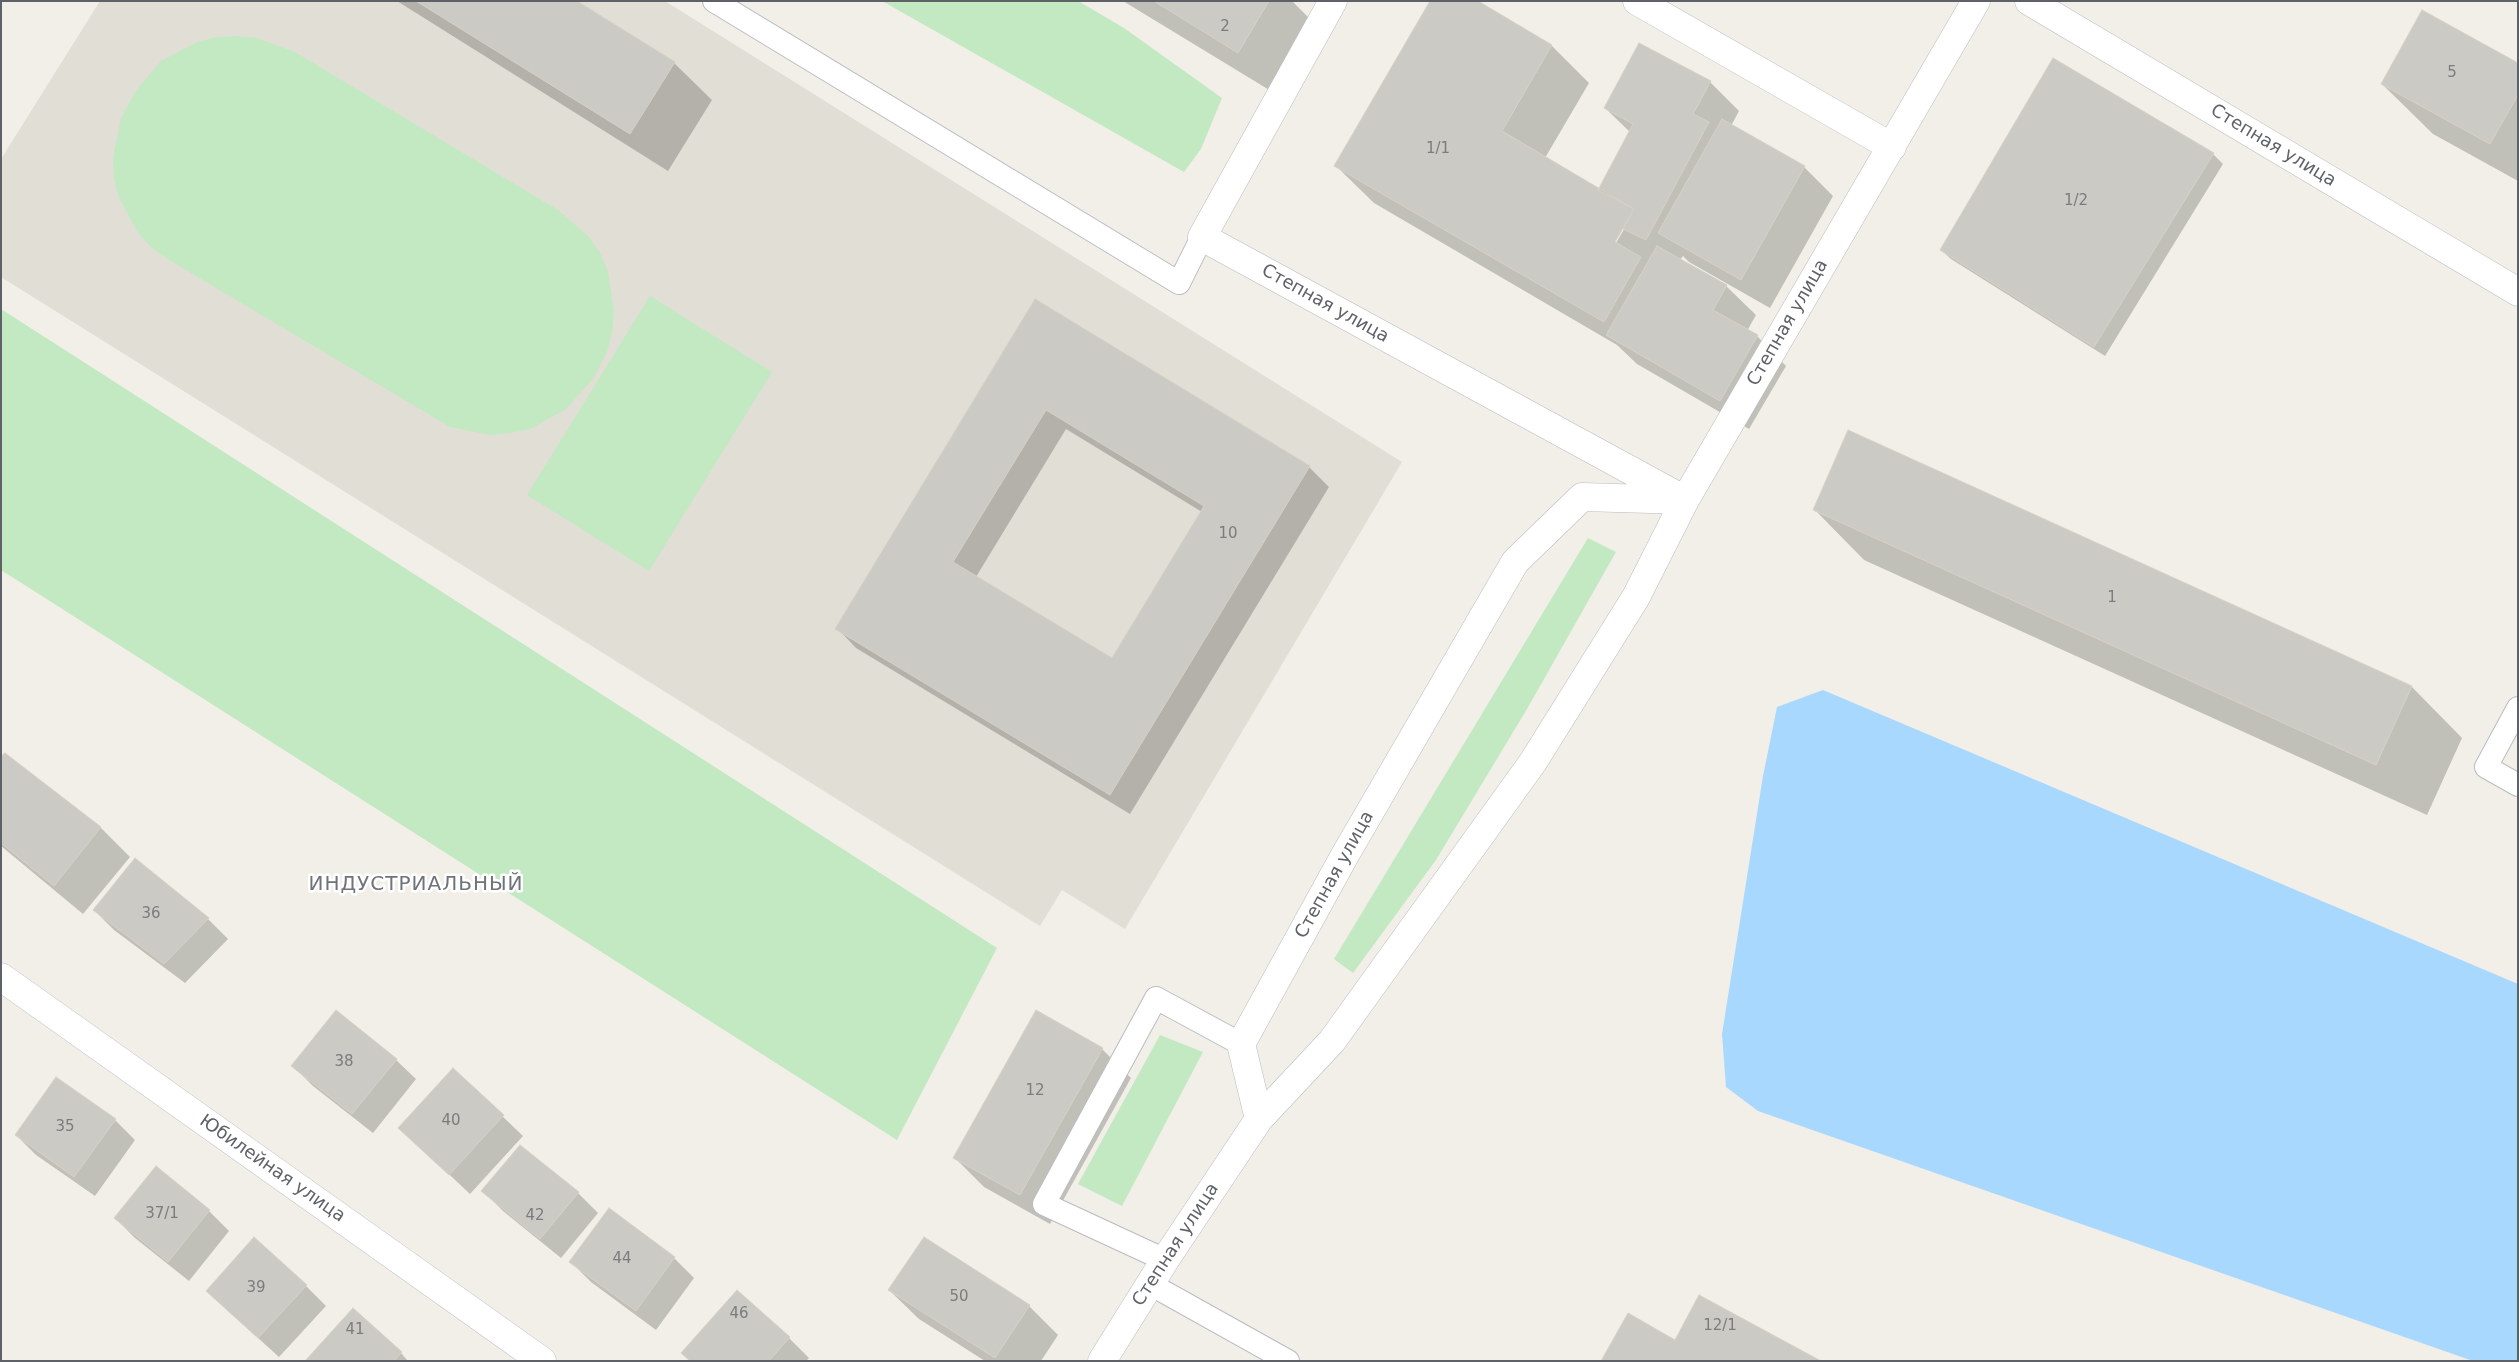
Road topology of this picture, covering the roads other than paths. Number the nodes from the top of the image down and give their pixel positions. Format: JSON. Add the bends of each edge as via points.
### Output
{"nodes":[{"id":1,"x":714,"y":1,"type":"edge"},
{"id":2,"x":1333,"y":1,"type":"edge"},
{"id":3,"x":1637,"y":1,"type":"edge"},
{"id":4,"x":1976,"y":1,"type":"edge"},
{"id":5,"x":2029,"y":1,"type":"edge"},
{"id":6,"x":1892,"y":147,"type":"junction"},
{"id":7,"x":1202,"y":237,"type":"junction"},
{"id":8,"x":2518,"y":292,"type":"edge"},
{"id":9,"x":1685,"y":500,"type":"junction"},
{"id":10,"x":2518,"y":708,"type":"edge"},
{"id":11,"x":2518,"y":785,"type":"edge"},
{"id":12,"x":1,"y":977,"type":"edge"},
{"id":13,"x":1241,"y":1044,"type":"junction"},
{"id":14,"x":1258,"y":1120,"type":"junction"},
{"id":15,"x":1165,"y":1260,"type":"junction"},
{"id":16,"x":1150,"y":1284,"type":"junction"},
{"id":17,"x":542,"y":1361,"type":"edge"},
{"id":18,"x":1102,"y":1361,"type":"edge"},
{"id":19,"x":1288,"y":1361,"type":"edge"}],
"edges":[{"from":1,"to":7,"type":"lane","via":[[1178,283]]},
{"from":2,"to":7,"type":"street"},
{"from":3,"to":6,"type":"street"},
{"from":4,"to":6,"type":"street","name":"Степная улица"},
{"from":5,"to":8,"type":"street","name":"Степная улица"},
{"from":6,"to":9,"type":"street","name":"Степная улица"},
{"from":7,"to":9,"type":"street","name":"Степная улица"},
{"from":9,"to":13,"type":"street","name":"Степная улица","via":[[1582,497],[1515,562],[1345,855]]},
{"from":9,"to":14,"type":"street","name":"Степная улица","via":[[1636,598],[1533,762],[1332,1042]]},
{"from":10,"to":11,"type":"lane","via":[[2486,767]]},
{"from":12,"to":17,"type":"street","name":"Юбилейная улица"},
{"from":13,"to":14,"type":"street"},
{"from":13,"to":15,"type":"lane","via":[[1156,998],[1044,1204]]},
{"from":14,"to":15,"type":"street","name":"Степная улица"},
{"from":15,"to":16,"type":"street","name":"Степная улица"},
{"from":16,"to":18,"type":"street","name":"Степная улица"},
{"from":16,"to":19,"type":"lane"}]}
